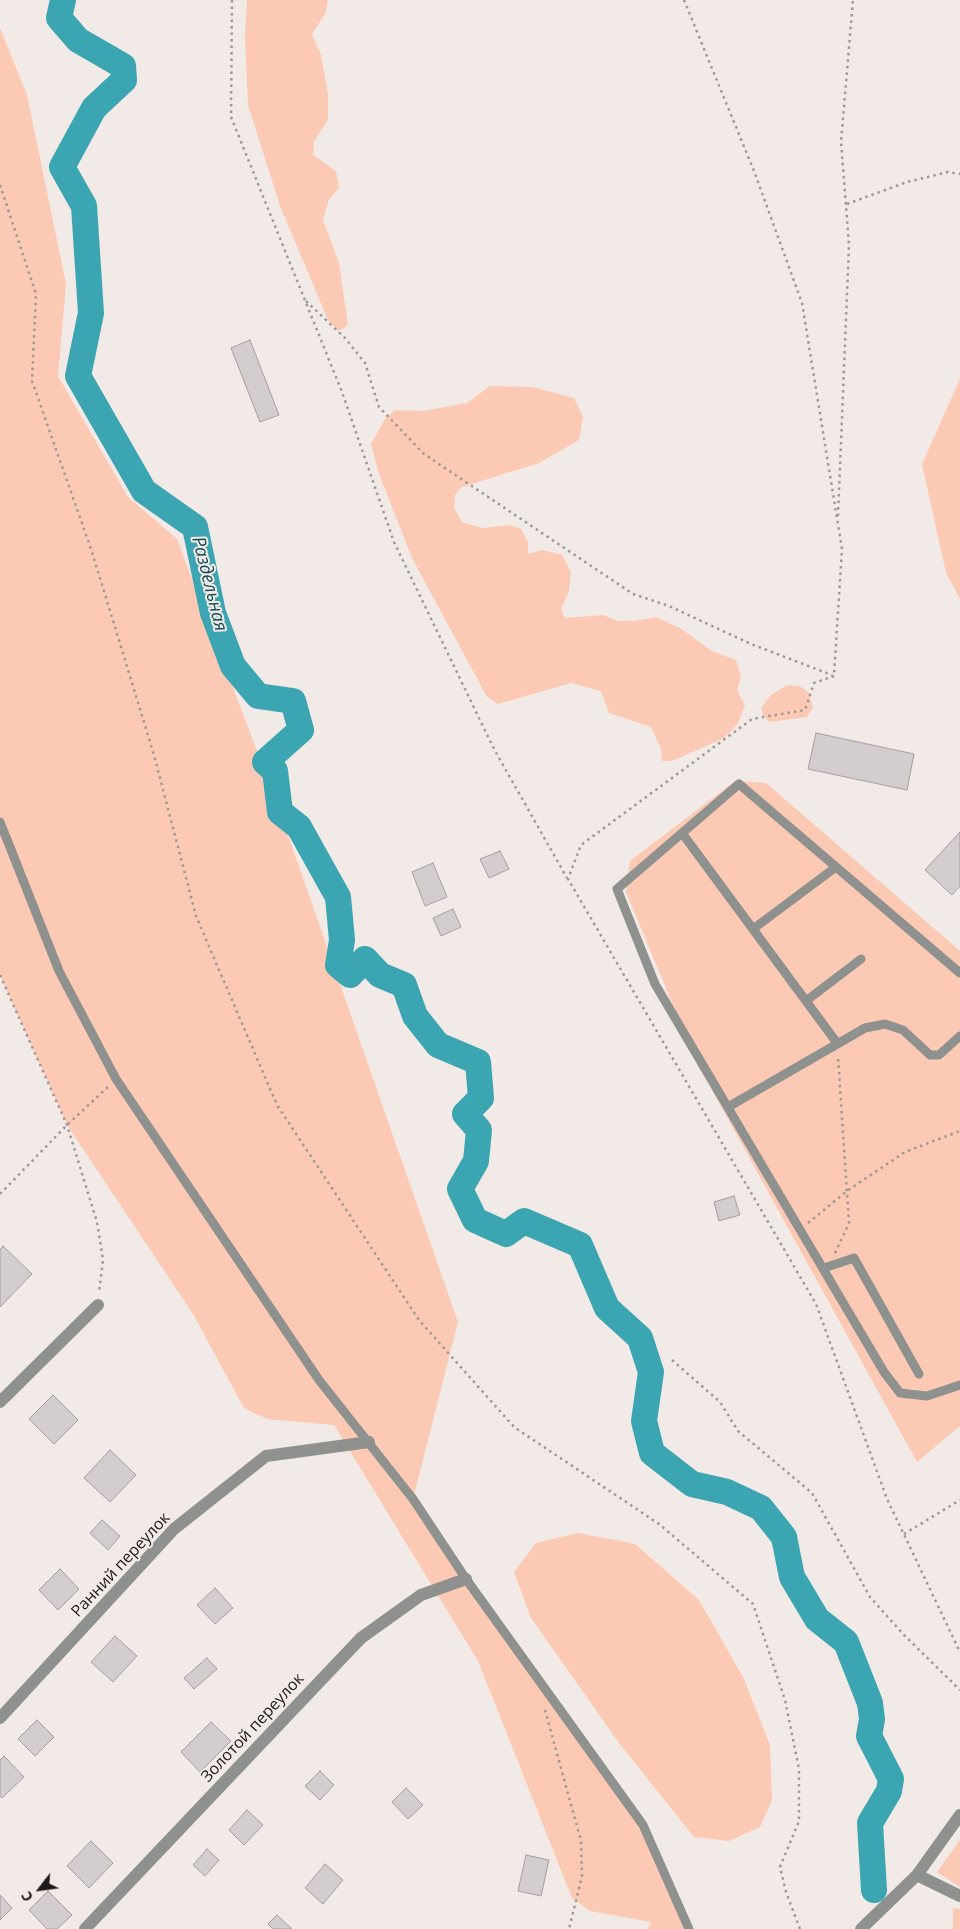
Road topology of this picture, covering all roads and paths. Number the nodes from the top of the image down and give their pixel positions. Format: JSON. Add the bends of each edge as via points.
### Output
{"nodes":[{"id":1,"x":232,"y":0,"type":"edge"},
{"id":2,"x":684,"y":0,"type":"edge"},
{"id":3,"x":853,"y":0,"type":"edge"},
{"id":4,"x":960,"y":174,"type":"edge"},
{"id":5,"x":0,"y":184,"type":"edge"},
{"id":6,"x":847,"y":204,"type":"junction"},
{"id":7,"x":305,"y":300,"type":"junction"},
{"id":8,"x":838,"y":523,"type":"junction"},
{"id":9,"x":834,"y":676,"type":"junction"},
{"id":10,"x":752,"y":719,"type":"dead end"},
{"id":11,"x":0,"y":822,"type":"edge"},
{"id":12,"x":682,"y":833,"type":"junction"},
{"id":13,"x":836,"y":866,"type":"junction"},
{"id":14,"x":568,"y":879,"type":"dead end"},
{"id":15,"x":753,"y":929,"type":"junction"},
{"id":16,"x":861,"y":959,"type":"dead end"},
{"id":17,"x":960,"y":973,"type":"edge"},
{"id":18,"x":0,"y":975,"type":"edge"},
{"id":19,"x":806,"y":1001,"type":"junction"},
{"id":20,"x":960,"y":1036,"type":"edge"},
{"id":21,"x":837,"y":1043,"type":"junction"},
{"id":22,"x":116,"y":1080,"type":"junction"},
{"id":23,"x":728,"y":1107,"type":"junction"},
{"id":24,"x":67,"y":1125,"type":"junction"},
{"id":25,"x":960,"y":1131,"type":"edge"},
{"id":26,"x":847,"y":1191,"type":"junction"},
{"id":27,"x":0,"y":1194,"type":"edge"},
{"id":28,"x":801,"y":1229,"type":"junction"},
{"id":29,"x":824,"y":1268,"type":"junction"},
{"id":30,"x":98,"y":1304,"type":"joint"},
{"id":31,"x":672,"y":1360,"type":"dead end"},
{"id":32,"x":919,"y":1374,"type":"dead end"},
{"id":33,"x":960,"y":1384,"type":"edge"},
{"id":34,"x":0,"y":1402,"type":"edge"},
{"id":35,"x":369,"y":1442,"type":"junction"},
{"id":36,"x":960,"y":1500,"type":"edge"},
{"id":37,"x":904,"y":1534,"type":"dead end"},
{"id":38,"x":466,"y":1579,"type":"junction"},
{"id":39,"x":960,"y":1690,"type":"edge"},
{"id":40,"x":544,"y":1708,"type":"dead end"},
{"id":41,"x":0,"y":1718,"type":"edge"},
{"id":42,"x":960,"y":1815,"type":"edge"},
{"id":43,"x":917,"y":1875,"type":"junction"},
{"id":44,"x":960,"y":1896,"type":"edge"},
{"id":45,"x":86,"y":1929,"type":"edge"},
{"id":46,"x":569,"y":1929,"type":"edge"},
{"id":47,"x":688,"y":1929,"type":"edge"},
{"id":48,"x":800,"y":1929,"type":"edge"},
{"id":49,"x":861,"y":1929,"type":"edge"}],
"edges":[{"from":1,"to":7,"type":"path","via":[[231,117]]},
{"from":2,"to":8,"type":"path","via":[[754,171],[802,303]]},
{"from":3,"to":6,"type":"path","via":[[841,142]]},
{"from":4,"to":6,"type":"path","via":[[948,172],[907,182]]},
{"from":5,"to":48,"type":"path","via":[[36,294],[32,381],[91,550],[154,755],[196,916],[277,1105],[419,1320],[514,1427],[659,1524],[753,1604],[785,1700],[799,1769],[798,1820],[780,1867]]},
{"from":6,"to":8,"type":"path","via":[[849,255]]},
{"from":7,"to":9,"type":"path","via":[[345,338],[365,363],[379,407],[424,454],[633,594]]},
{"from":7,"to":14,"type":"path","via":[[342,392],[394,542],[494,749]]},
{"from":8,"to":9,"type":"path","via":[[842,549]]},
{"from":9,"to":10,"type":"path","via":[[814,683],[805,710]]},
{"from":11,"to":22,"type":"lane","via":[[59,971]]},
{"from":12,"to":13,"type":"lane","via":[[739,784]]},
{"from":12,"to":15,"type":"lane"},
{"from":12,"to":23,"type":"lane","via":[[617,889],[655,984]]},
{"from":13,"to":15,"type":"lane"},
{"from":13,"to":17,"type":"lane"},
{"from":15,"to":19,"type":"lane"},
{"from":16,"to":19,"type":"lane"},
{"from":18,"to":24,"type":"path"},
{"from":19,"to":21,"type":"lane"},
{"from":20,"to":21,"type":"lane","via":[[939,1056],[930,1056],[903,1030],[885,1024],[865,1028]]},
{"from":21,"to":23,"type":"lane"},
{"from":21,"to":26,"type":"path"},
{"from":22,"to":24,"type":"path"},
{"from":22,"to":35,"type":"lane","via":[[319,1380]]},
{"from":23,"to":28,"type":"lane"},
{"from":24,"to":27,"type":"path"},
{"from":24,"to":30,"type":"path","via":[[97,1222],[103,1260]]},
{"from":25,"to":26,"type":"path","via":[[905,1152]]},
{"from":26,"to":28,"type":"path"},
{"from":26,"to":29,"type":"path","via":[[849,1223],[838,1249]]},
{"from":28,"to":29,"type":"lane"},
{"from":29,"to":32,"type":"lane","via":[[854,1258]]},
{"from":29,"to":33,"type":"lane","via":[[884,1372],[900,1393],[927,1396]]},
{"from":30,"to":34,"type":"street"},
{"from":31,"to":39,"type":"path","via":[[720,1402],[738,1430],[812,1493],[870,1597]]},
{"from":35,"to":38,"type":"lane","via":[[413,1499]]},
{"from":35,"to":41,"type":"street","name":"Ранний переулок","via":[[266,1456],[174,1529]]},
{"from":36,"to":37,"type":"path"},
{"from":38,"to":45,"type":"street","name":"Золотой переулок","via":[[421,1595],[361,1638]]},
{"from":38,"to":47,"type":"lane","via":[[643,1825]]},
{"from":40,"to":46,"type":"path","via":[[582,1841],[582,1876]]},
{"from":42,"to":43,"type":"street"},
{"from":43,"to":44,"type":"street"},
{"from":43,"to":49,"type":"street"}]}
